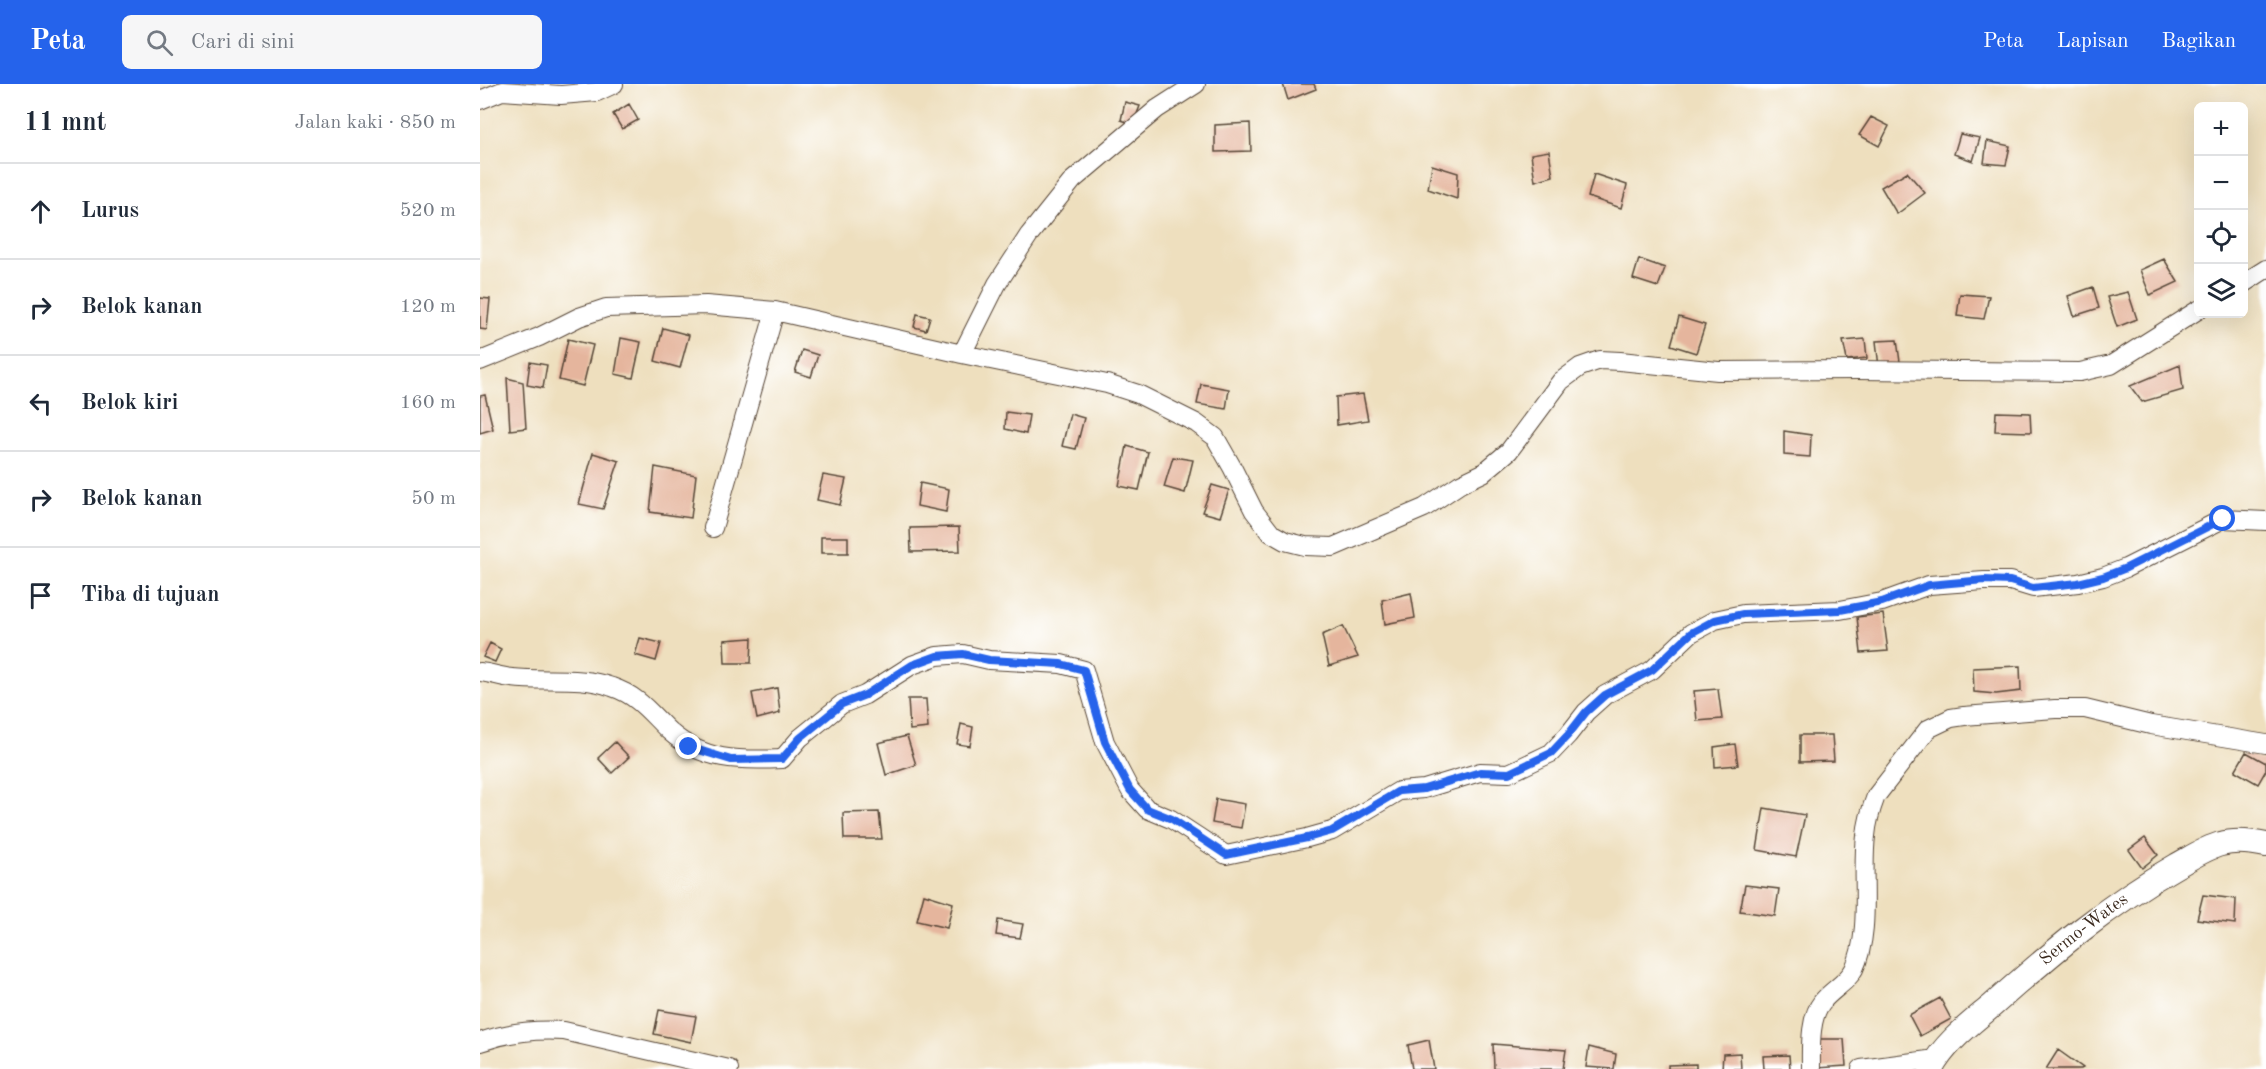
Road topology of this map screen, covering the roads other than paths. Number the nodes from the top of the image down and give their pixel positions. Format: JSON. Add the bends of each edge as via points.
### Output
{"nodes":[{"id":1,"x":614,"y":84,"type":"edge"},
{"id":2,"x":1196,"y":84,"type":"edge"},
{"id":3,"x":480,"y":100,"type":"edge"},
{"id":4,"x":2266,"y":269,"type":"edge"},
{"id":5,"x":2248,"y":280,"type":"edge"},
{"id":6,"x":775,"y":310,"type":"junction"},
{"id":7,"x":2194,"y":313,"type":"edge"},
{"id":8,"x":962,"y":354,"type":"junction"},
{"id":9,"x":480,"y":361,"type":"edge"},
{"id":10,"x":2266,"y":521,"type":"edge"},
{"id":11,"x":713,"y":528,"type":"dead end"},
{"id":12,"x":480,"y":672,"type":"edge"},
{"id":13,"x":2266,"y":744,"type":"edge"},
{"id":14,"x":2266,"y":845,"type":"edge"},
{"id":15,"x":480,"y":1042,"type":"edge"},
{"id":16,"x":1934,"y":1064,"type":"edge"},
{"id":17,"x":729,"y":1069,"type":"edge"},
{"id":18,"x":1811,"y":1069,"type":"edge"},
{"id":19,"x":1861,"y":1069,"type":"edge"}],
"edges":[{"from":1,"to":3,"type":"street","via":[[597,92],[561,95],[502,91]]},
{"from":2,"to":8,"type":"street","via":[[1158,109],[1073,180],[1029,235],[997,284]]},
{"from":4,"to":5,"type":"street"},
{"from":6,"to":8,"type":"street"},
{"from":6,"to":9,"type":"street","via":[[706,305],[606,308]]},
{"from":6,"to":11,"type":"street"},
{"from":7,"to":8,"type":"street","via":[[2111,365],[2080,372],[1718,371],[1600,360],[1580,367],[1561,381],[1509,451],[1483,473],[1424,508],[1332,546],[1305,546],[1271,533],[1254,511],[1215,437],[1177,412],[1107,384]]},
{"from":10,"to":12,"type":"street","via":[[2223,519],[2126,568],[2078,583],[2033,588],[2010,581],[1984,580],[1929,585],[1882,602],[1840,610],[1743,614],[1715,620],[1691,633],[1652,670],[1605,695],[1551,753],[1509,773],[1480,772],[1424,789],[1399,791],[1332,831],[1226,855],[1172,819],[1147,809],[1130,790],[1105,742],[1084,670],[1061,664],[989,660],[963,654],[937,656],[912,665],[865,695],[842,704],[800,738],[782,759],[756,760],[731,760],[689,747],[635,696],[612,687],[588,680],[511,678]]},
{"from":13,"to":18,"type":"street","via":[[2151,725],[2085,709],[1964,716],[1928,729],[1876,796],[1866,837],[1866,890],[1858,955],[1854,969],[1821,1003],[1815,1018]]},
{"from":14,"to":16,"type":"main road","name":"Sermo-Wates","via":[[2220,844],[2125,897],[2047,956],[1953,1040]]},
{"from":15,"to":17,"type":"street","via":[[502,1034],[564,1031]]},
{"from":16,"to":19,"type":"street"}]}
